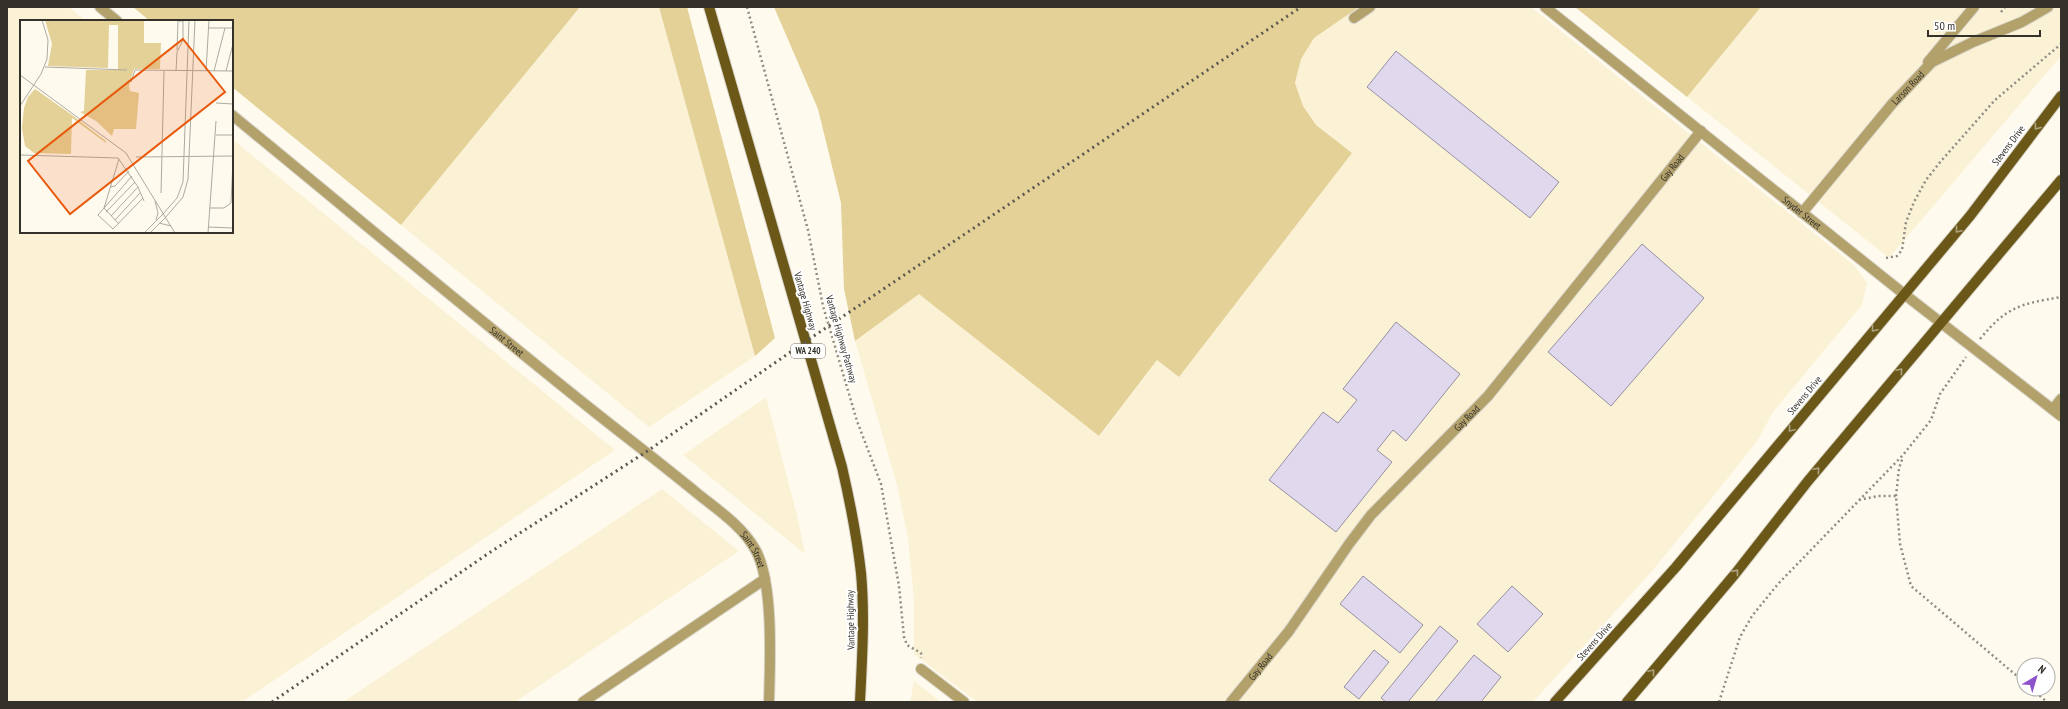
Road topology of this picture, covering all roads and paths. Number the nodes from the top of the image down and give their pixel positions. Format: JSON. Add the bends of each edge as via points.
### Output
{"nodes":[{"id":1,"x":100,"y":7,"type":"edge"},
{"id":2,"x":709,"y":7,"type":"edge"},
{"id":3,"x":747,"y":7,"type":"edge"},
{"id":4,"x":1370,"y":7,"type":"edge"},
{"id":5,"x":1545,"y":7,"type":"edge"},
{"id":6,"x":1974,"y":7,"type":"edge"},
{"id":7,"x":2005,"y":7,"type":"edge"},
{"id":8,"x":2048,"y":7,"type":"edge"},
{"id":9,"x":2001,"y":12,"type":"dead end"},
{"id":10,"x":1354,"y":18,"type":"dead end"},
{"id":11,"x":116,"y":20,"type":"edge"},
{"id":12,"x":2061,"y":44,"type":"edge"},
{"id":13,"x":1914,"y":79,"type":"junction"},
{"id":14,"x":2061,"y":96,"type":"edge"},
{"id":15,"x":233,"y":116,"type":"edge"},
{"id":16,"x":1701,"y":131,"type":"junction"},
{"id":17,"x":2061,"y":180,"type":"edge"},
{"id":18,"x":1802,"y":213,"type":"junction"},
{"id":19,"x":1886,"y":258,"type":"dead end"},
{"id":20,"x":1904,"y":294,"type":"junction"},
{"id":21,"x":2061,"y":296,"type":"edge"},
{"id":22,"x":1940,"y":323,"type":"junction"},
{"id":23,"x":1973,"y":347,"type":"junction"},
{"id":24,"x":2061,"y":399,"type":"edge"},
{"id":25,"x":2052,"y":409,"type":"junction"},
{"id":26,"x":2061,"y":416,"type":"edge"},
{"id":27,"x":1903,"y":455,"type":"junction"},
{"id":28,"x":1896,"y":496,"type":"junction"},
{"id":29,"x":1858,"y":500,"type":"junction"},
{"id":30,"x":765,"y":579,"type":"junction"},
{"id":31,"x":921,"y":669,"type":"joint"},
{"id":32,"x":2016,"y":675,"type":"edge"},
{"id":33,"x":584,"y":702,"type":"edge"},
{"id":34,"x":769,"y":702,"type":"edge"},
{"id":35,"x":860,"y":702,"type":"edge"},
{"id":36,"x":964,"y":702,"type":"edge"},
{"id":37,"x":1231,"y":702,"type":"edge"},
{"id":38,"x":1555,"y":702,"type":"edge"},
{"id":39,"x":1627,"y":702,"type":"edge"},
{"id":40,"x":1719,"y":702,"type":"edge"}],
"edges":[{"from":1,"to":11,"type":"street"},
{"from":2,"to":35,"type":"main road","name":"Vantage Highway","number":"WA 240","via":[[842,467],[852,513],[861,574],[863,631]]},
{"from":3,"to":31,"type":"path","name":"Vantage Highway Pathway","via":[[808,230],[824,306],[857,421],[881,484],[899,586],[902,630],[907,645],[921,653]]},
{"from":4,"to":10,"type":"street"},
{"from":5,"to":16,"type":"street","name":"Snyder Street"},
{"from":6,"to":13,"type":"street"},
{"from":7,"to":9,"type":"path"},
{"from":8,"to":13,"type":"street","name":"Larson Road","via":[[2022,22],[1932,62]]},
{"from":12,"to":19,"type":"path","via":[[1995,100],[1941,160],[1914,202],[1906,222],[1902,250],[1897,256]]},
{"from":13,"to":18,"type":"street","name":"Larson Road"},
{"from":14,"to":20,"type":"main road","name":"Stevens Drive","one_way":true,"via":[[1970,216]]},
{"from":15,"to":30,"type":"street","name":"Saint Street","via":[[726,516],[755,548]]},
{"from":16,"to":18,"type":"street","name":"Snyder Street"},
{"from":16,"to":37,"type":"street","name":"Gay Road","via":[[1488,396],[1371,515],[1288,631]]},
{"from":17,"to":22,"type":"main road"},
{"from":18,"to":20,"type":"street","name":"Snyder Street"},
{"from":20,"to":22,"type":"street","name":"Snyder Street"},
{"from":20,"to":38,"type":"main road","name":"Stevens Drive","one_way":true,"via":[[1676,567]]},
{"from":21,"to":23,"type":"path","via":[[2011,309],[1999,318]]},
{"from":22,"to":23,"type":"street","name":"Snyder Street"},
{"from":39,"to":22,"type":"main road","one_way":true},
{"from":23,"to":25,"type":"street","name":"Snyder Street"},
{"from":23,"to":27,"type":"path","via":[[1945,384],[1931,420]]},
{"from":24,"to":25,"type":"street"},
{"from":25,"to":26,"type":"street","name":"Snyder Street"},
{"from":27,"to":28,"type":"path"},
{"from":27,"to":29,"type":"path"},
{"from":28,"to":29,"type":"path"},
{"from":28,"to":32,"type":"path","via":[[1900,544],[1911,586]]},
{"from":29,"to":40,"type":"path","via":[[1778,584],[1752,616],[1740,636]]},
{"from":30,"to":33,"type":"street"},
{"from":30,"to":34,"type":"street","name":"Saint Street","via":[[770,655]]},
{"from":31,"to":36,"type":"street"}]}
